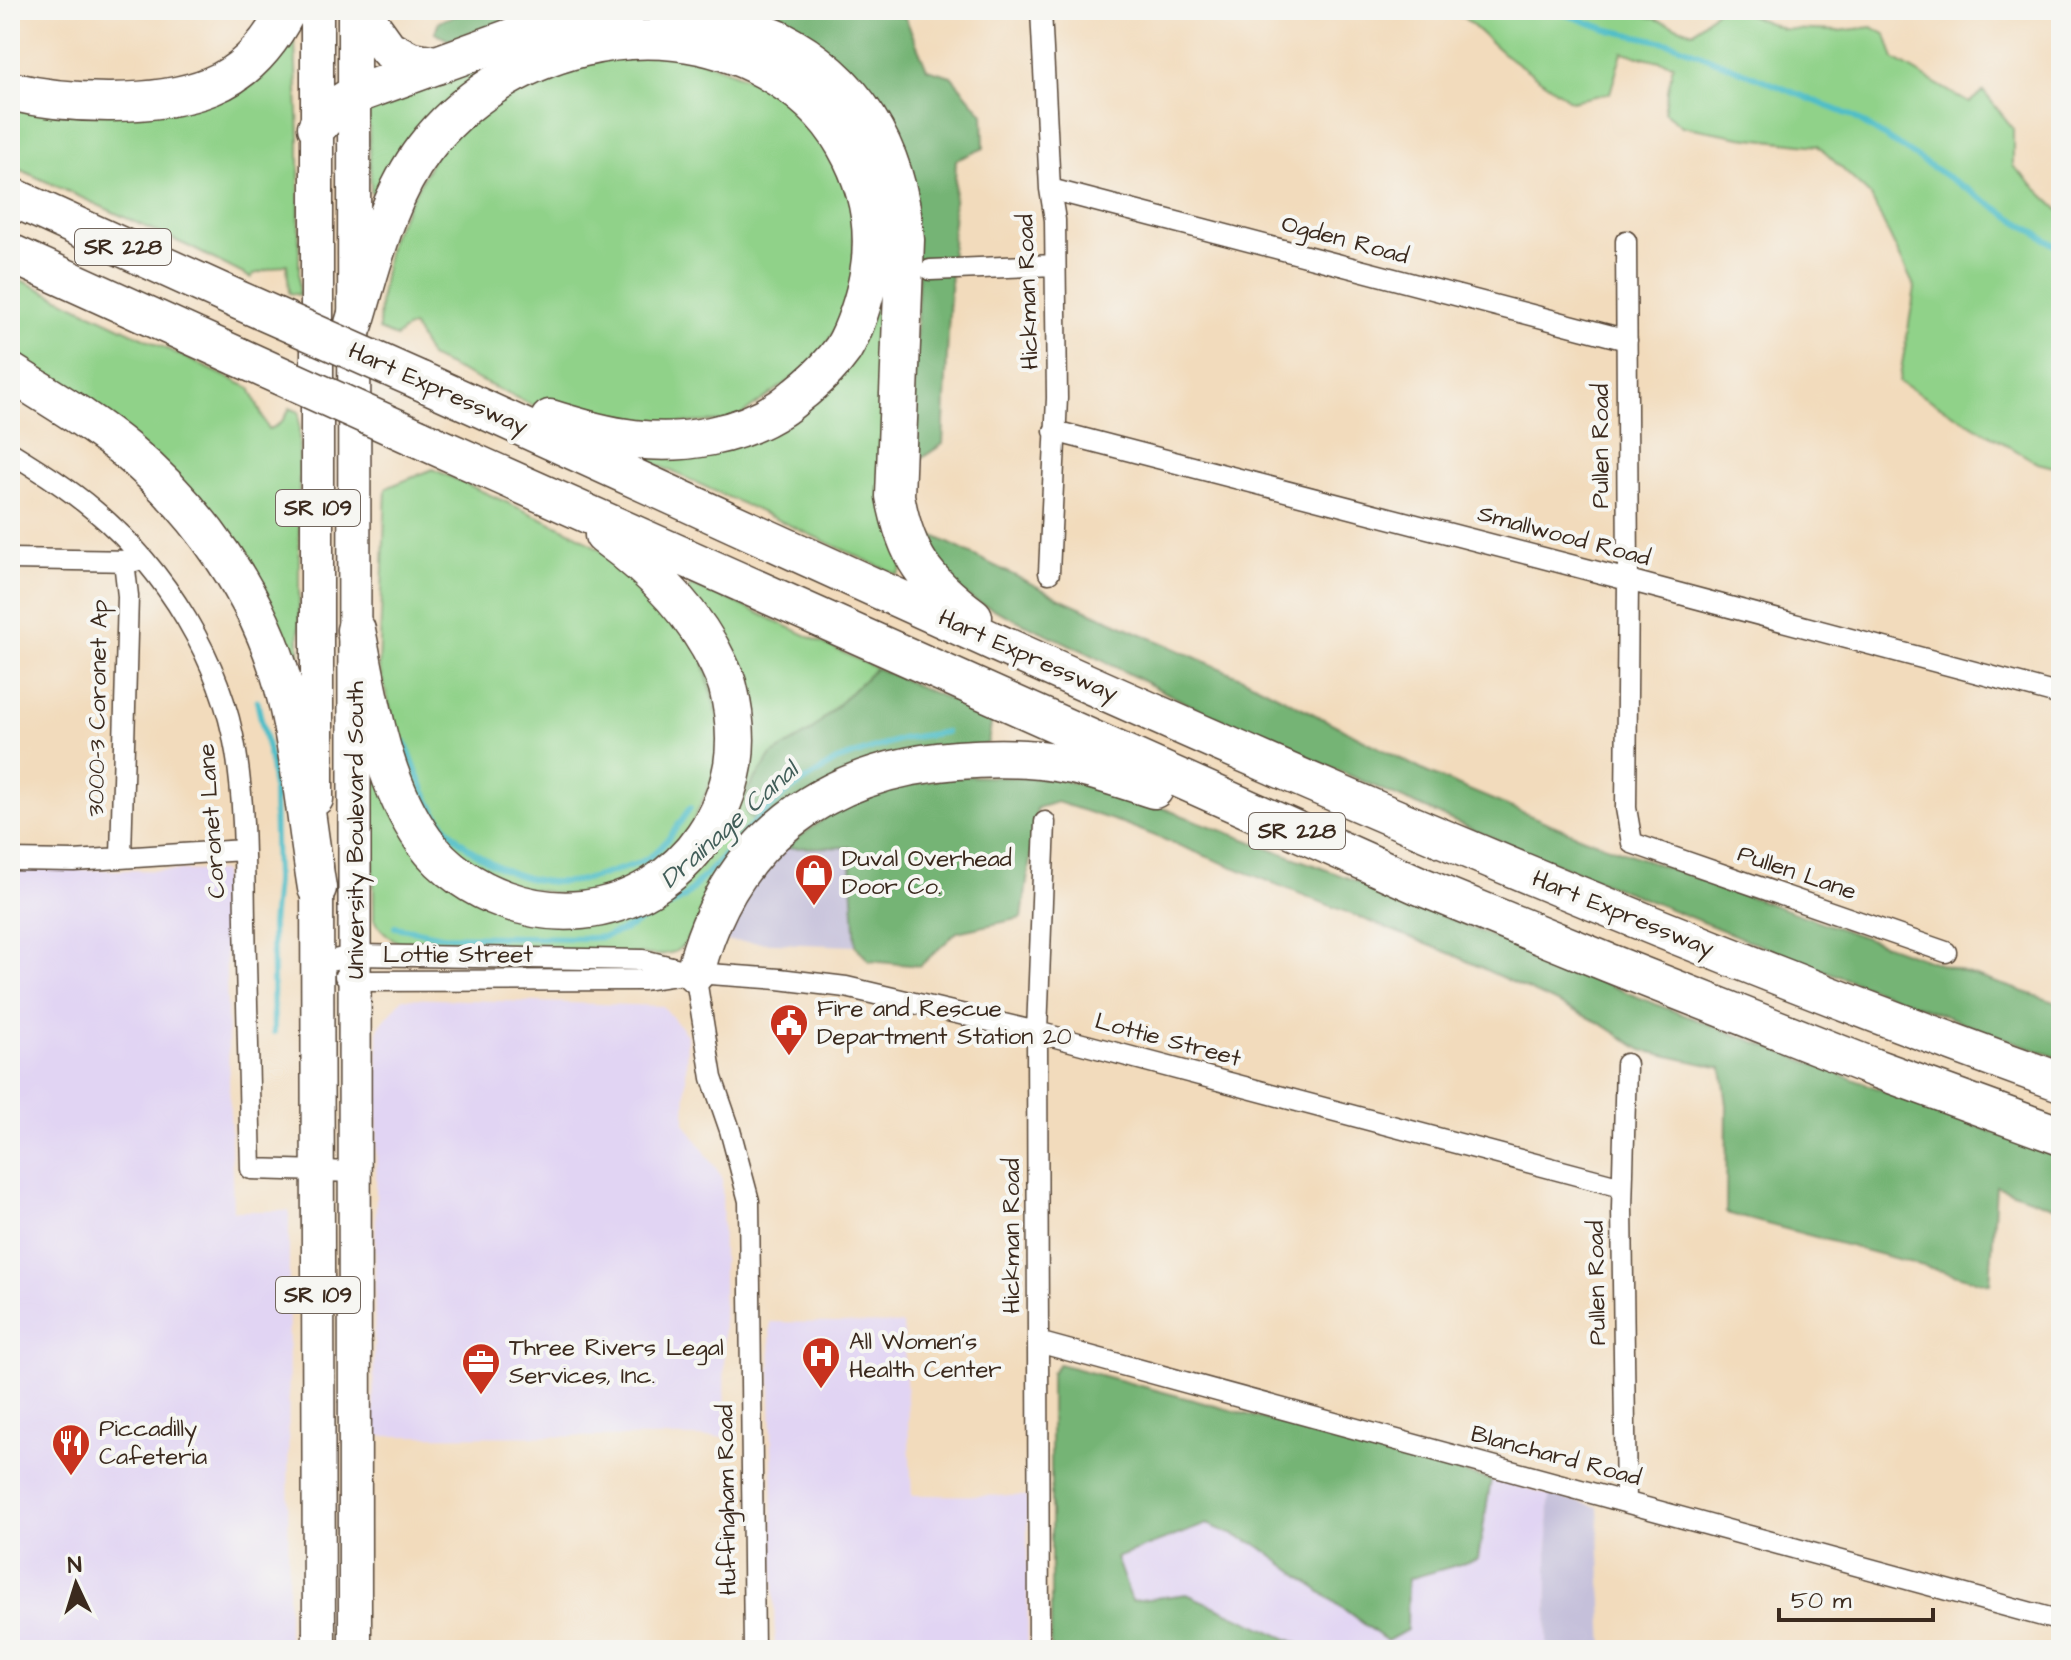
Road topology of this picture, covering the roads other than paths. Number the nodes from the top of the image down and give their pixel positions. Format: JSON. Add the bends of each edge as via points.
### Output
{"nodes":[{"id":1,"x":287,"y":10,"type":"edge"},
{"id":2,"x":317,"y":10,"type":"edge"},
{"id":3,"x":357,"y":10,"type":"edge"},
{"id":4,"x":622,"y":10,"type":"edge"},
{"id":5,"x":665,"y":10,"type":"edge"},
{"id":6,"x":1041,"y":10,"type":"edge"},
{"id":7,"x":437,"y":65,"type":"junction"},
{"id":8,"x":10,"y":91,"type":"edge"},
{"id":9,"x":354,"y":95,"type":"junction"},
{"id":10,"x":317,"y":127,"type":"junction"},
{"id":11,"x":1050,"y":189,"type":"junction"},
{"id":12,"x":10,"y":196,"type":"edge"},
{"id":13,"x":1626,"y":241,"type":"dead end"},
{"id":14,"x":10,"y":253,"type":"edge"},
{"id":15,"x":1055,"y":265,"type":"junction"},
{"id":16,"x":930,"y":270,"type":"dead end"},
{"id":17,"x":354,"y":324,"type":"junction"},
{"id":18,"x":1627,"y":340,"type":"junction"},
{"id":19,"x":10,"y":372,"type":"edge"},
{"id":20,"x":419,"y":380,"type":"junction"},
{"id":21,"x":1054,"y":431,"type":"junction"},
{"id":22,"x":10,"y":452,"type":"edge"},
{"id":23,"x":546,"y":494,"type":"junction"},
{"id":24,"x":10,"y":559,"type":"edge"},
{"id":25,"x":134,"y":561,"type":"junction"},
{"id":26,"x":1049,"y":573,"type":"dead end"},
{"id":27,"x":1628,"y":580,"type":"junction"},
{"id":28,"x":356,"y":630,"type":"junction"},
{"id":29,"x":1083,"y":681,"type":"junction"},
{"id":30,"x":2061,"y":695,"type":"edge"},
{"id":31,"x":1045,"y":822,"type":"dead end"},
{"id":32,"x":1320,"y":841,"type":"junction"},
{"id":33,"x":1632,"y":843,"type":"joint"},
{"id":34,"x":243,"y":850,"type":"junction"},
{"id":35,"x":121,"y":856,"type":"junction"},
{"id":36,"x":10,"y":860,"type":"edge"},
{"id":37,"x":317,"y":888,"type":"junction"},
{"id":38,"x":1946,"y":952,"type":"dead end"},
{"id":39,"x":317,"y":964,"type":"junction"},
{"id":40,"x":356,"y":968,"type":"junction"},
{"id":41,"x":695,"y":973,"type":"junction"},
{"id":42,"x":1037,"y":1032,"type":"junction"},
{"id":43,"x":1626,"y":1064,"type":"dead end"},
{"id":44,"x":2061,"y":1082,"type":"edge"},
{"id":45,"x":2061,"y":1136,"type":"edge"},
{"id":46,"x":318,"y":1171,"type":"junction"},
{"id":47,"x":356,"y":1172,"type":"junction"},
{"id":48,"x":1622,"y":1187,"type":"junction"},
{"id":49,"x":1038,"y":1342,"type":"junction"},
{"id":50,"x":1626,"y":1502,"type":"junction"},
{"id":51,"x":2061,"y":1621,"type":"edge"},
{"id":52,"x":319,"y":1650,"type":"edge"},
{"id":53,"x":355,"y":1650,"type":"edge"},
{"id":54,"x":754,"y":1650,"type":"edge"},
{"id":55,"x":1039,"y":1650,"type":"edge"}],
"edges":[{"from":1,"to":8,"type":"highway","via":[[275,35],[256,56],[212,86],[118,102]]},
{"from":2,"to":10,"type":"main road","name":"University Boulevard South","number":"SR 109"},
{"from":3,"to":7,"type":"highway","via":[[388,49],[411,61]]},
{"from":3,"to":9,"type":"main road","name":"University Boulevard South","number":"SR 109"},
{"from":4,"to":7,"type":"highway","via":[[563,19]]},
{"from":5,"to":29,"type":"highway","via":[[711,17],[776,38],[823,68],[869,120],[895,177],[904,224],[895,496],[900,525],[926,576],[950,600]]},
{"from":6,"to":11,"type":"street","name":"Hickman Road"},
{"from":7,"to":9,"type":"highway"},
{"from":9,"to":10,"type":"highway"},
{"from":9,"to":17,"type":"main road","name":"University Boulevard South","number":"SR 109"},
{"from":10,"to":37,"type":"main road","name":"University Boulevard South","number":"SR 109"},
{"from":11,"to":15,"type":"street","name":"Hickman Road"},
{"from":11,"to":18,"type":"street","name":"Ogden Road"},
{"from":12,"to":20,"type":"highway","name":"Hart Expressway","number":"SR 228","bridge":true},
{"from":13,"to":18,"type":"street","name":"Pullen Road"},
{"from":14,"to":23,"type":"highway","name":"Hart Expressway","number":"SR 228","bridge":true},
{"from":15,"to":16,"type":"street"},
{"from":15,"to":21,"type":"street","name":"Hickman Road"},
{"from":17,"to":20,"type":"highway","via":[[382,233],[424,149],[487,89],[573,49],[619,40],[664,41],[751,61],[817,106],[856,164],[869,204],[873,250],[864,299],[843,348],[781,408],[742,428],[690,439],[635,439],[590,431]]},
{"from":17,"to":28,"type":"main road","name":"University Boulevard South","number":"SR 109"},
{"from":18,"to":27,"type":"street","name":"Pullen Road"},
{"from":19,"to":37,"type":"highway","via":[[97,428],[157,477],[219,551],[246,595],[268,643],[292,724]]},
{"from":20,"to":29,"type":"highway","name":"Hart Expressway","number":"SR 228"},
{"from":21,"to":26,"type":"street","name":"Hickman Road"},
{"from":21,"to":27,"type":"street","name":"Smallwood Road"},
{"from":22,"to":25,"type":"street","name":"Coronet Lane","via":[[95,511]]},
{"from":23,"to":28,"type":"highway","via":[[657,579],[708,642],[728,684],[735,725],[733,764],[721,807],[699,846],[672,872],[640,894],[602,908],[564,911],[524,907],[484,892],[450,869],[426,843],[388,771]]},
{"from":23,"to":32,"type":"highway","name":"Hart Expressway","number":"SR 228"},
{"from":24,"to":25,"type":"street"},
{"from":25,"to":34,"type":"street","name":"Coronet Lane","via":[[167,589],[187,621],[230,720]]},
{"from":25,"to":35,"type":"street","name":"3000-3 Coronet Ap","via":[[128,596]]},
{"from":27,"to":30,"type":"street","name":"Smallwood Road"},
{"from":27,"to":33,"type":"street","name":"Pullen Road","via":[[1626,808]]},
{"from":28,"to":40,"type":"main road","name":"University Boulevard South","number":"SR 109"},
{"from":29,"to":44,"type":"highway","name":"Hart Expressway","number":"SR 228","via":[[1629,917]]},
{"from":31,"to":42,"type":"street","name":"Hickman Road"},
{"from":32,"to":41,"type":"highway","via":[[1071,765],[978,758],[895,768],[821,798],[791,816],[767,840],[715,912]]},
{"from":32,"to":45,"type":"highway","name":"Hart Expressway","number":"SR 228","via":[[1609,963]]},
{"from":33,"to":38,"type":"street","name":"Pullen Lane"},
{"from":34,"to":35,"type":"street"},
{"from":34,"to":46,"type":"street","name":"Coronet Lane","via":[[251,1169]]},
{"from":35,"to":36,"type":"street"},
{"from":37,"to":39,"type":"main road","name":"University Boulevard South","number":"SR 109"},
{"from":39,"to":40,"type":"street","name":"Lottie Street"},
{"from":39,"to":46,"type":"main road","name":"University Boulevard South","number":"SR 109"},
{"from":40,"to":41,"type":"street","name":"Lottie Street","via":[[643,960]]},
{"from":40,"to":47,"type":"main road","name":"University Boulevard South","number":"SR 109"},
{"from":41,"to":42,"type":"street","name":"Lottie Street","via":[[846,987]]},
{"from":41,"to":54,"type":"street","name":"Huffingham Road","via":[[712,1078],[749,1201]]},
{"from":42,"to":48,"type":"street","name":"Lottie Street"},
{"from":42,"to":49,"type":"street","name":"Hickman Road"},
{"from":43,"to":48,"type":"street","name":"Pullen Road"},
{"from":46,"to":47,"type":"street","name":"Coronet Lane"},
{"from":46,"to":52,"type":"main road","name":"University Boulevard South","number":"SR 109"},
{"from":47,"to":53,"type":"main road","name":"University Boulevard South","number":"SR 109"},
{"from":48,"to":50,"type":"street","name":"Pullen Road"},
{"from":49,"to":50,"type":"street","name":"Blanchard Road"},
{"from":49,"to":55,"type":"street","name":"Hickman Road"},
{"from":50,"to":51,"type":"street","name":"Blanchard Road"}]}
